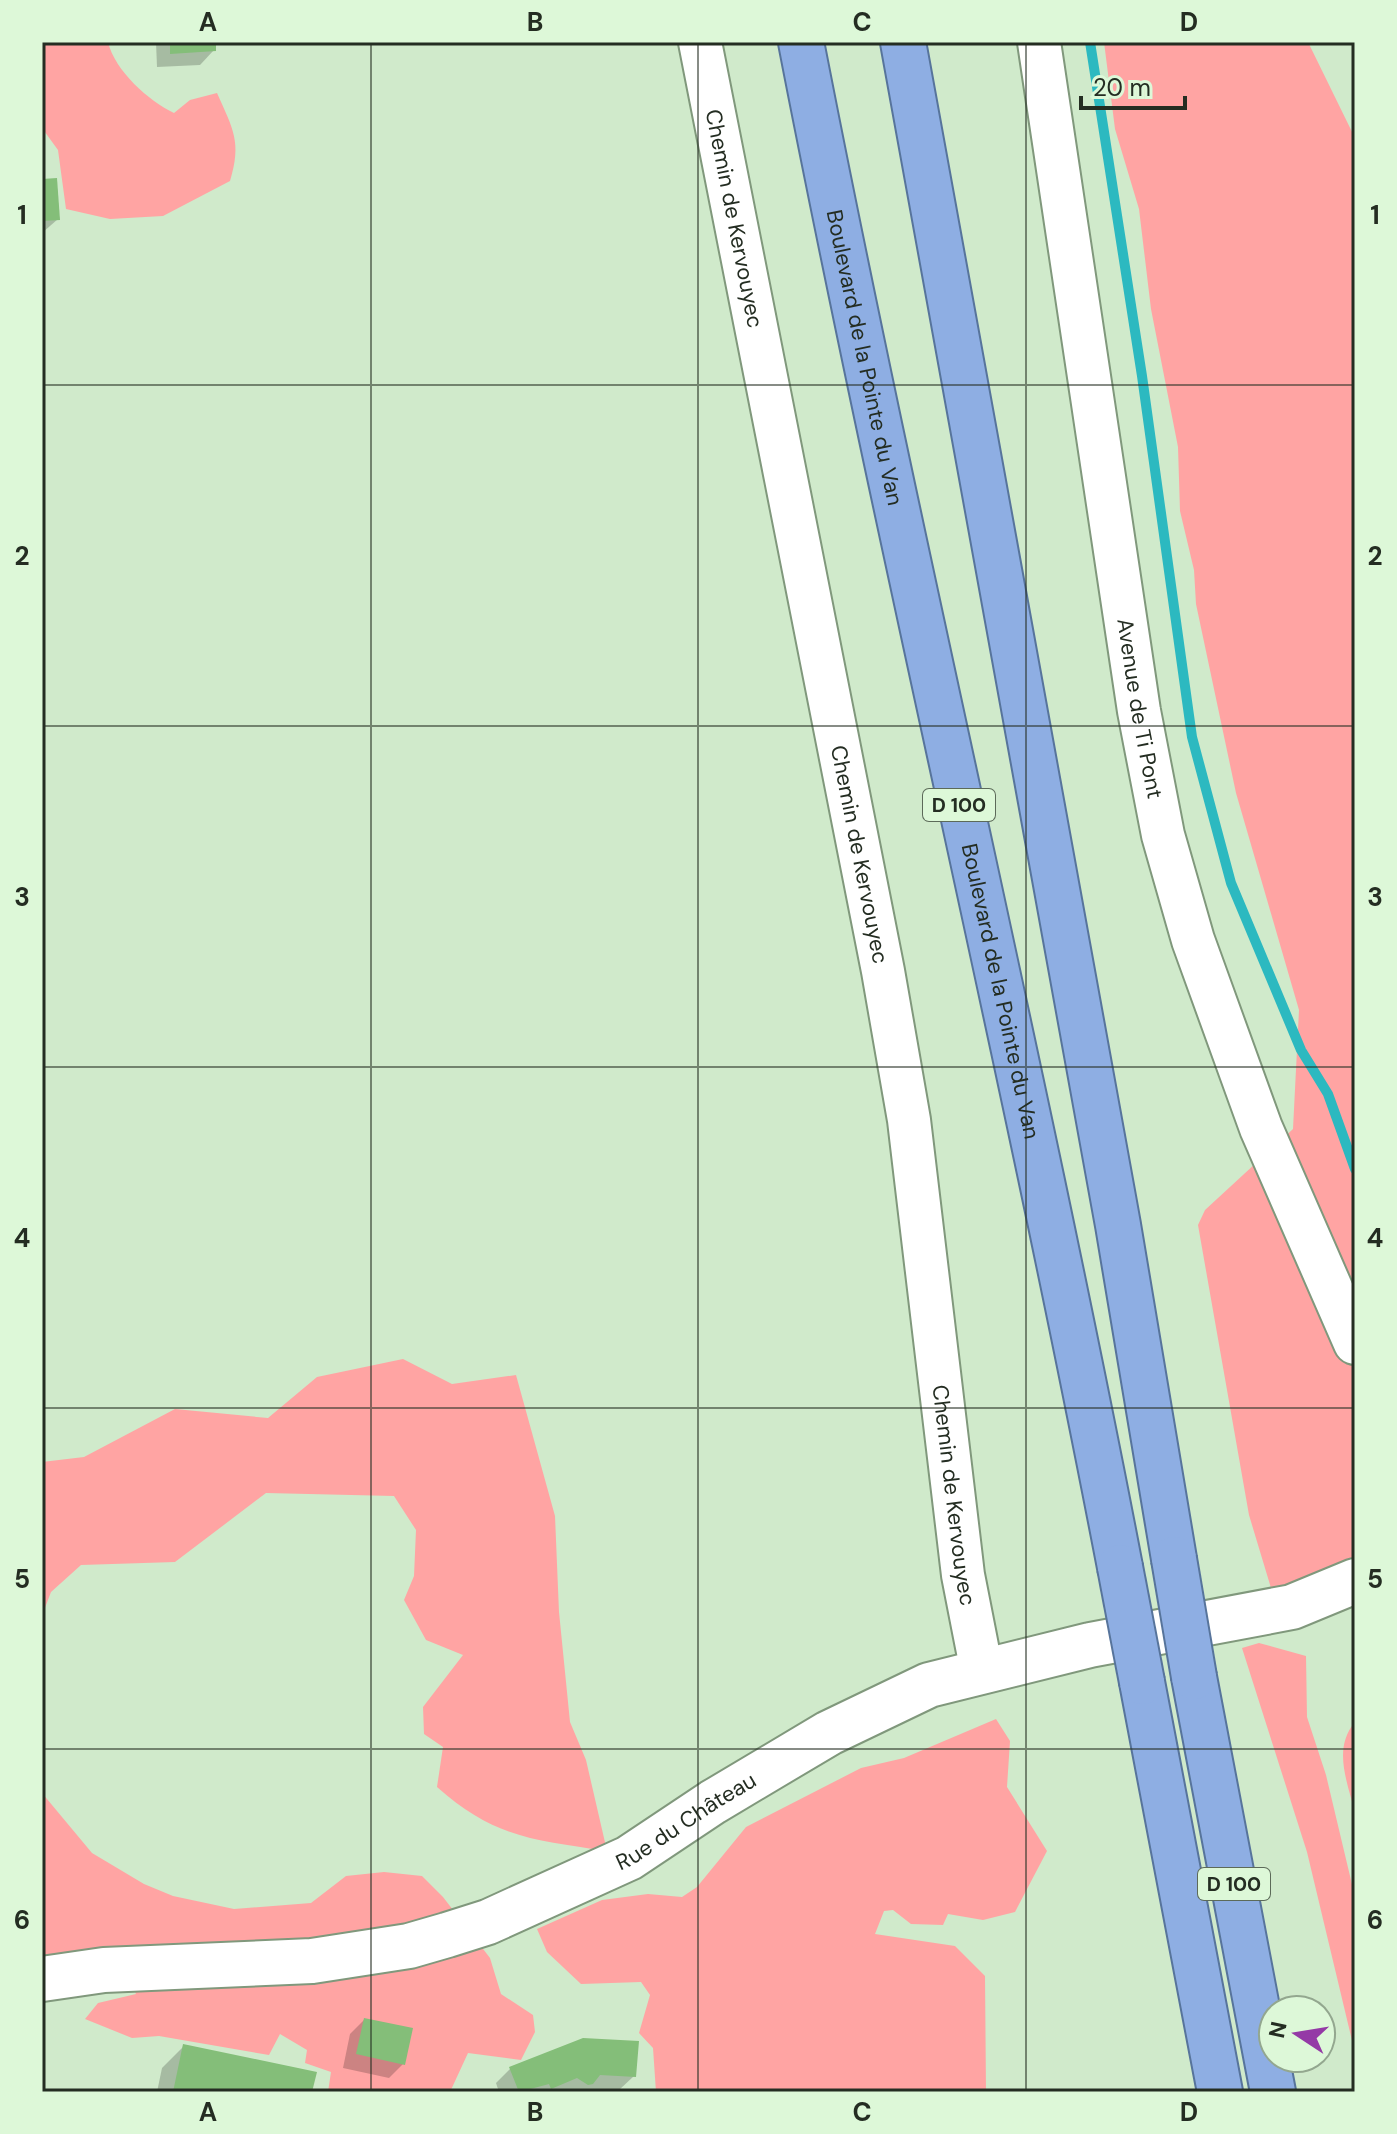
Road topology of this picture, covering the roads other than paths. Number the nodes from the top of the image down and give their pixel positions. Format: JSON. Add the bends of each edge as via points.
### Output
{"nodes":[{"id":1,"x":700,"y":42,"type":"edge"},
{"id":2,"x":801,"y":42,"type":"edge"},
{"id":3,"x":903,"y":42,"type":"edge"},
{"id":4,"x":1039,"y":42,"type":"edge"},
{"id":5,"x":1355,"y":1343,"type":"edge"},
{"id":6,"x":1355,"y":1581,"type":"edge"},
{"id":7,"x":1355,"y":1594,"type":"edge"},
{"id":8,"x":1292,"y":1607,"type":"junction"},
{"id":9,"x":1355,"y":1617,"type":"edge"},
{"id":10,"x":982,"y":1672,"type":"junction"},
{"id":11,"x":49,"y":1984,"type":"edge"},
{"id":12,"x":1220,"y":2092,"type":"edge"},
{"id":13,"x":1273,"y":2092,"type":"edge"}],
"edges":[{"from":1,"to":10,"type":"street","name":"Chemin de Kervouyec","via":[[904,1091],[963,1575]]},
{"from":2,"to":12,"type":"highway","name":"Boulevard de la Pointe du Van","number":"D 100","bridge":true,"via":[[953,775],[1067,1288]]},
{"from":3,"to":13,"type":"highway","number":"D 100","bridge":true,"via":[[1118,1225],[1194,1677]]},
{"from":4,"to":5,"type":"street","name":"Avenue de Ti Pont","via":[[1139,711],[1163,835],[1239,1072]]},
{"from":6,"to":7,"type":"street"},
{"from":6,"to":8,"type":"street","name":"Rue du Château"},
{"from":8,"to":9,"type":"street","name":"Rue du Château"},
{"from":8,"to":10,"type":"street","name":"Rue du Château","via":[[1090,1645]]},
{"from":10,"to":11,"type":"street","name":"Rue du Château","via":[[929,1685],[866,1714],[713,1802],[629,1858],[488,1922],[359,1955],[104,1970]]}]}
